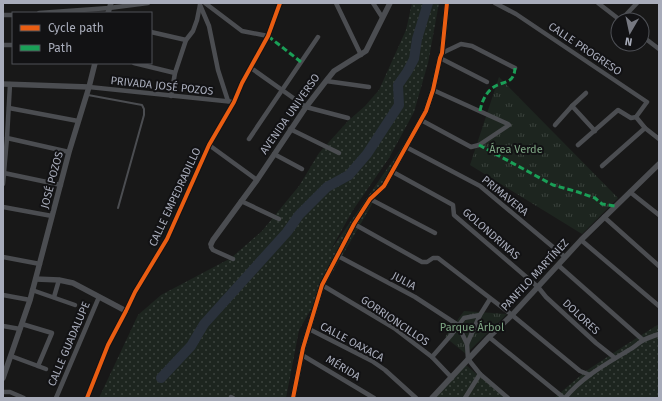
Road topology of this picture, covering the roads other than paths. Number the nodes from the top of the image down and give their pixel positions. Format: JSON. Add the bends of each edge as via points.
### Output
{"nodes":[{"id":1,"x":148,"y":3,"type":"edge"},
{"id":2,"x":280,"y":3,"type":"edge"},
{"id":3,"x":336,"y":3,"type":"edge"},
{"id":4,"x":373,"y":3,"type":"edge"},
{"id":5,"x":390,"y":3,"type":"edge"},
{"id":6,"x":447,"y":3,"type":"edge"},
{"id":7,"x":495,"y":3,"type":"edge"},
{"id":8,"x":637,"y":3,"type":"edge"},
{"id":9,"x":202,"y":4,"type":"edge"},
{"id":10,"x":600,"y":4,"type":"edge"},
{"id":11,"x":109,"y":8,"type":"edge"},
{"id":12,"x":53,"y":12,"type":"edge"},
{"id":13,"x":610,"y":12,"type":"edge"},
{"id":14,"x":628,"y":12,"type":"edge"},
{"id":15,"x":382,"y":17,"type":"junction"},
{"id":16,"x":152,"y":32,"type":"edge"},
{"id":17,"x":268,"y":36,"type":"junction"},
{"id":18,"x":318,"y":36,"type":"dead end"},
{"id":19,"x":186,"y":40,"type":"junction"},
{"id":20,"x":650,"y":42,"type":"edge"},
{"id":21,"x":659,"y":49,"type":"edge"},
{"id":22,"x":361,"y":55,"type":"junction"},
{"id":23,"x":441,"y":56,"type":"junction"},
{"id":24,"x":95,"y":64,"type":"edge"},
{"id":25,"x":138,"y":64,"type":"edge"},
{"id":26,"x":251,"y":68,"type":"junction"},
{"id":27,"x":515,"y":68,"type":"dead end"},
{"id":28,"x":175,"y":73,"type":"junction"},
{"id":29,"x":326,"y":81,"type":"junction"},
{"id":30,"x":486,"y":82,"type":"dead end"},
{"id":31,"x":3,"y":84,"type":"edge"},
{"id":32,"x":10,"y":84,"type":"junction"},
{"id":33,"x":89,"y":87,"type":"junction"},
{"id":34,"x":369,"y":87,"type":"dead end"},
{"id":35,"x":282,"y":90,"type":"junction"},
{"id":36,"x":433,"y":90,"type":"junction"},
{"id":37,"x":586,"y":93,"type":"dead end"},
{"id":38,"x":87,"y":95,"type":"junction"},
{"id":39,"x":171,"y":96,"type":"junction"},
{"id":40,"x":231,"y":102,"type":"junction"},
{"id":41,"x":572,"y":106,"type":"junction"},
{"id":42,"x":306,"y":107,"type":"junction"},
{"id":43,"x":9,"y":108,"type":"junction"},
{"id":44,"x":348,"y":118,"type":"dead end"},
{"id":45,"x":634,"y":118,"type":"junction"},
{"id":46,"x":421,"y":120,"type":"junction"},
{"id":47,"x":78,"y":121,"type":"junction"},
{"id":48,"x":554,"y":125,"type":"dead end"},
{"id":49,"x":645,"y":128,"type":"junction"},
{"id":50,"x":290,"y":129,"type":"junction"},
{"id":51,"x":595,"y":131,"type":"junction"},
{"id":52,"x":7,"y":138,"type":"junction"},
{"id":53,"x":249,"y":139,"type":"dead end"},
{"id":54,"x":659,"y":139,"type":"edge"},
{"id":55,"x":209,"y":145,"type":"junction"},
{"id":56,"x":578,"y":145,"type":"dead end"},
{"id":57,"x":406,"y":148,"type":"junction"},
{"id":58,"x":69,"y":152,"type":"junction"},
{"id":59,"x":339,"y":153,"type":"dead end"},
{"id":60,"x":274,"y":154,"type":"junction"},
{"id":61,"x":602,"y":166,"type":"dead end"},
{"id":62,"x":658,"y":167,"type":"edge"},
{"id":63,"x":302,"y":169,"type":"dead end"},
{"id":64,"x":393,"y":172,"type":"junction"},
{"id":65,"x":4,"y":173,"type":"edge"},
{"id":66,"x":257,"y":180,"type":"junction"},
{"id":67,"x":3,"y":184,"type":"edge"},
{"id":68,"x":61,"y":185,"type":"junction"},
{"id":69,"x":630,"y":192,"type":"junction"},
{"id":70,"x":370,"y":199,"type":"junction"},
{"id":71,"x":241,"y":201,"type":"junction"},
{"id":72,"x":3,"y":207,"type":"edge"},
{"id":73,"x":118,"y":208,"type":"dead end"},
{"id":74,"x":659,"y":215,"type":"edge"},
{"id":75,"x":52,"y":216,"type":"junction"},
{"id":76,"x":604,"y":217,"type":"junction"},
{"id":77,"x":279,"y":219,"type":"dead end"},
{"id":78,"x":354,"y":224,"type":"junction"},
{"id":79,"x":435,"y":233,"type":"dead end"},
{"id":80,"x":581,"y":240,"type":"junction"},
{"id":81,"x":211,"y":244,"type":"joint"},
{"id":82,"x":338,"y":256,"type":"junction"},
{"id":83,"x":3,"y":257,"type":"edge"},
{"id":84,"x":565,"y":257,"type":"junction"},
{"id":85,"x":233,"y":259,"type":"dead end"},
{"id":86,"x":40,"y":264,"type":"junction"},
{"id":87,"x":558,"y":265,"type":"junction"},
{"id":88,"x":659,"y":266,"type":"edge"},
{"id":89,"x":36,"y":279,"type":"junction"},
{"id":90,"x":59,"y":280,"type":"junction"},
{"id":91,"x":322,"y":285,"type":"junction"},
{"id":92,"x":538,"y":287,"type":"junction"},
{"id":93,"x":32,"y":290,"type":"junction"},
{"id":94,"x":3,"y":295,"type":"edge"},
{"id":95,"x":54,"y":297,"type":"junction"},
{"id":96,"x":99,"y":297,"type":"junction"},
{"id":97,"x":490,"y":299,"type":"junction"},
{"id":98,"x":30,"y":300,"type":"junction"},
{"id":99,"x":75,"y":305,"type":"dead end"},
{"id":100,"x":659,"y":306,"type":"edge"},
{"id":101,"x":126,"y":310,"type":"junction"},
{"id":102,"x":480,"y":314,"type":"junction"},
{"id":103,"x":512,"y":315,"type":"junction"},
{"id":104,"x":458,"y":325,"type":"junction"},
{"id":105,"x":3,"y":326,"type":"edge"},
{"id":106,"x":21,"y":327,"type":"junction"},
{"id":107,"x":309,"y":329,"type":"junction"},
{"id":108,"x":659,"y":334,"type":"edge"},
{"id":109,"x":489,"y":337,"type":"junction"},
{"id":110,"x":643,"y":340,"type":"junction"},
{"id":111,"x":467,"y":344,"type":"junction"},
{"id":112,"x":302,"y":355,"type":"junction"},
{"id":113,"x":10,"y":356,"type":"junction"},
{"id":114,"x":432,"y":357,"type":"junction"},
{"id":115,"x":615,"y":358,"type":"junction"},
{"id":116,"x":468,"y":359,"type":"junction"},
{"id":117,"x":5,"y":362,"type":"edge"},
{"id":118,"x":38,"y":366,"type":"junction"},
{"id":119,"x":46,"y":369,"type":"dead end"},
{"id":120,"x":480,"y":374,"type":"junction"},
{"id":121,"x":590,"y":375,"type":"junction"},
{"id":122,"x":3,"y":378,"type":"edge"},
{"id":123,"x":452,"y":378,"type":"junction"},
{"id":124,"x":3,"y":392,"type":"edge"},
{"id":125,"x":295,"y":397,"type":"edge"},
{"id":126,"x":505,"y":397,"type":"edge"},
{"id":127,"x":24,"y":398,"type":"edge"},
{"id":128,"x":56,"y":398,"type":"edge"},
{"id":129,"x":86,"y":398,"type":"edge"},
{"id":130,"x":374,"y":398,"type":"edge"},
{"id":131,"x":416,"y":398,"type":"edge"},
{"id":132,"x":432,"y":398,"type":"edge"},
{"id":133,"x":465,"y":398,"type":"edge"},
{"id":134,"x":564,"y":398,"type":"edge"}],
"edges":[{"from":1,"to":11,"type":"street"},
{"from":2,"to":17,"type":"street","name":"CALLE EMPEDRADILLO"},
{"from":3,"to":22,"type":"street"},
{"from":4,"to":15,"type":"street"},
{"from":5,"to":15,"type":"street","name":"AVENIDA UNIVERSO"},
{"from":6,"to":23,"type":"street"},
{"from":7,"to":45,"type":"street","name":"CALLE PROGRESO","via":[[516,14],[647,102]]},
{"from":8,"to":14,"type":"street"},
{"from":9,"to":17,"type":"street","via":[[242,31]]},
{"from":9,"to":19,"type":"street","via":[[193,31]]},
{"from":9,"to":40,"type":"street","via":[[218,70]]},
{"from":10,"to":13,"type":"street"},
{"from":11,"to":12,"type":"street"},
{"from":15,"to":22,"type":"street","name":"AVENIDA UNIVERSO","via":[[366,51]]},
{"from":16,"to":19,"type":"street"},
{"from":17,"to":26,"type":"street","name":"CALLE EMPEDRADILLO"},
{"from":18,"to":35,"type":"street"},
{"from":19,"to":28,"type":"street"},
{"from":20,"to":21,"type":"street"},
{"from":22,"to":29,"type":"street","name":"AVENIDA UNIVERSO","via":[[334,71]]},
{"from":23,"to":27,"type":"street","via":[[461,44],[472,46]]},
{"from":23,"to":30,"type":"street"},
{"from":23,"to":36,"type":"street"},
{"from":24,"to":33,"type":"street","name":"JOSÉ POZOS"},
{"from":25,"to":28,"type":"street"},
{"from":26,"to":35,"type":"street"},
{"from":26,"to":40,"type":"street","name":"CALLE EMPEDRADILLO"},
{"from":28,"to":39,"type":"street"},
{"from":29,"to":34,"type":"street"},
{"from":29,"to":42,"type":"street","name":"AVENIDA UNIVERSO"},
{"from":31,"to":32,"type":"street"},
{"from":32,"to":33,"type":"street"},
{"from":32,"to":43,"type":"street"},
{"from":33,"to":38,"type":"street","name":"JOSÉ POZOS"},
{"from":33,"to":39,"type":"street","name":"PRIVADA JOSÉ POZOS"},
{"from":35,"to":42,"type":"street"},
{"from":35,"to":53,"type":"street"},
{"from":36,"to":46,"type":"street"},
{"from":36,"to":46,"type":"street","via":[[508,125],[479,145],[471,147]]},
{"from":37,"to":41,"type":"street"},
{"from":38,"to":47,"type":"street","name":"JOSÉ POZOS"},
{"from":38,"to":73,"type":"lane","via":[[142,105],[144,109]]},
{"from":39,"to":40,"type":"street","name":"PRIVADA JOSÉ POZOS"},
{"from":40,"to":55,"type":"street","name":"CALLE EMPEDRADILLO"},
{"from":41,"to":48,"type":"street"},
{"from":41,"to":51,"type":"street"},
{"from":42,"to":44,"type":"street"},
{"from":42,"to":50,"type":"street","name":"AVENIDA UNIVERSO"},
{"from":43,"to":47,"type":"street"},
{"from":43,"to":52,"type":"street"},
{"from":45,"to":49,"type":"street"},
{"from":45,"to":51,"type":"street","via":[[618,110]]},
{"from":46,"to":57,"type":"street"},
{"from":47,"to":58,"type":"street","name":"JOSÉ POZOS"},
{"from":49,"to":54,"type":"street"},
{"from":49,"to":61,"type":"street"},
{"from":50,"to":59,"type":"street"},
{"from":50,"to":60,"type":"street","name":"AVENIDA UNIVERSO"},
{"from":51,"to":56,"type":"street"},
{"from":52,"to":58,"type":"street"},
{"from":52,"to":65,"type":"street"},
{"from":55,"to":66,"type":"street"},
{"from":55,"to":101,"type":"street","name":"CALLE EMPEDRADILLO","via":[[168,239]]},
{"from":57,"to":64,"type":"street"},
{"from":57,"to":84,"type":"street","name":"PRIMAVERA","via":[[480,186]]},
{"from":58,"to":68,"type":"street","name":"JOSÉ POZOS"},
{"from":60,"to":63,"type":"street"},
{"from":60,"to":66,"type":"street","name":"AVENIDA UNIVERSO"},
{"from":62,"to":69,"type":"street","name":"PANFILO MARTÍNEZ"},
{"from":64,"to":70,"type":"street","via":[[384,186]]},
{"from":64,"to":92,"type":"street","name":"GOLONDRINAS","via":[[453,205],[454,215]]},
{"from":65,"to":67,"type":"street"},
{"from":65,"to":68,"type":"street"},
{"from":66,"to":71,"type":"street","name":"AVENIDA UNIVERSO"},
{"from":68,"to":75,"type":"street","name":"JOSÉ POZOS"},
{"from":69,"to":74,"type":"street"},
{"from":69,"to":76,"type":"street","name":"PANFILO MARTÍNEZ"},
{"from":70,"to":78,"type":"street"},
{"from":70,"to":79,"type":"street"},
{"from":71,"to":77,"type":"street"},
{"from":71,"to":81,"type":"street","name":"AVENIDA UNIVERSO"},
{"from":72,"to":75,"type":"street"},
{"from":75,"to":86,"type":"street","name":"JOSÉ POZOS"},
{"from":76,"to":80,"type":"street","name":"PANFILO MARTÍNEZ"},
{"from":76,"to":88,"type":"street"},
{"from":78,"to":82,"type":"street"},
{"from":78,"to":97,"type":"street","via":[[422,262],[438,258]]},
{"from":80,"to":84,"type":"street","name":"PANFILO MARTÍNEZ"},
{"from":80,"to":100,"type":"street"},
{"from":81,"to":85,"type":"street","via":[[213,250]]},
{"from":82,"to":91,"type":"street"},
{"from":82,"to":104,"type":"street","name":"JULIA","via":[[415,297]]},
{"from":83,"to":86,"type":"street"},
{"from":84,"to":87,"type":"street","name":"PANFILO MARTÍNEZ"},
{"from":86,"to":89,"type":"street","name":"JOSÉ POZOS"},
{"from":87,"to":92,"type":"street","name":"PANFILO MARTÍNEZ"},
{"from":87,"to":110,"type":"street"},
{"from":89,"to":90,"type":"street"},
{"from":89,"to":93,"type":"street","name":"JOSÉ POZOS"},
{"from":90,"to":95,"type":"street"},
{"from":90,"to":96,"type":"street","via":[[72,283]]},
{"from":91,"to":107,"type":"street"},
{"from":91,"to":114,"type":"street","name":"GORRIONCILLOS","via":[[394,328]]},
{"from":92,"to":103,"type":"street","name":"PANFILO MARTÍNEZ"},
{"from":92,"to":115,"type":"street","name":"DOLORES"},
{"from":93,"to":95,"type":"street"},
{"from":93,"to":98,"type":"street","name":"JOSÉ POZOS"},
{"from":94,"to":98,"type":"street"},
{"from":95,"to":99,"type":"street"},
{"from":96,"to":101,"type":"street"},
{"from":96,"to":128,"type":"street","name":"CALLE GUADALUPE"},
{"from":97,"to":102,"type":"street"},
{"from":97,"to":103,"type":"street"},
{"from":98,"to":106,"type":"street","name":"JOSÉ POZOS"},
{"from":101,"to":129,"type":"street","name":"CALLE EMPEDRADILLO","via":[[108,344]]},
{"from":102,"to":104,"type":"street","via":[[464,318]]},
{"from":102,"to":111,"type":"street"},
{"from":103,"to":109,"type":"street","name":"PANFILO MARTÍNEZ"},
{"from":103,"to":121,"type":"street","via":[[580,371]]},
{"from":104,"to":111,"type":"street"},
{"from":104,"to":114,"type":"street"},
{"from":105,"to":106,"type":"street"},
{"from":106,"to":113,"type":"street","name":"JOSÉ POZOS"},
{"from":106,"to":118,"type":"street","via":[[52,333]]},
{"from":107,"to":112,"type":"street"},
{"from":107,"to":131,"type":"street","name":"CALLE OAXACA","via":[[372,361]]},
{"from":108,"to":110,"type":"street"},
{"from":109,"to":116,"type":"street","name":"PANFILO MARTÍNEZ"},
{"from":109,"to":134,"type":"street"},
{"from":110,"to":115,"type":"street"},
{"from":111,"to":116,"type":"street"},
{"from":112,"to":125,"type":"street"},
{"from":112,"to":130,"type":"street","name":"MÉRIDA"},
{"from":113,"to":117,"type":"street","name":"JOSÉ POZOS"},
{"from":113,"to":118,"type":"street"},
{"from":114,"to":123,"type":"street","name":"GORRIONCILLOS"},
{"from":115,"to":121,"type":"street"},
{"from":116,"to":120,"type":"street"},
{"from":116,"to":123,"type":"street","name":"PANFILO MARTÍNEZ"},
{"from":117,"to":122,"type":"street","name":"JOSÉ POZOS"},
{"from":118,"to":119,"type":"street"},
{"from":120,"to":126,"type":"street"},
{"from":120,"to":133,"type":"street"},
{"from":121,"to":134,"type":"street"},
{"from":123,"to":132,"type":"street","name":"PANFILO MARTÍNEZ"},
{"from":124,"to":127,"type":"street"}]}
